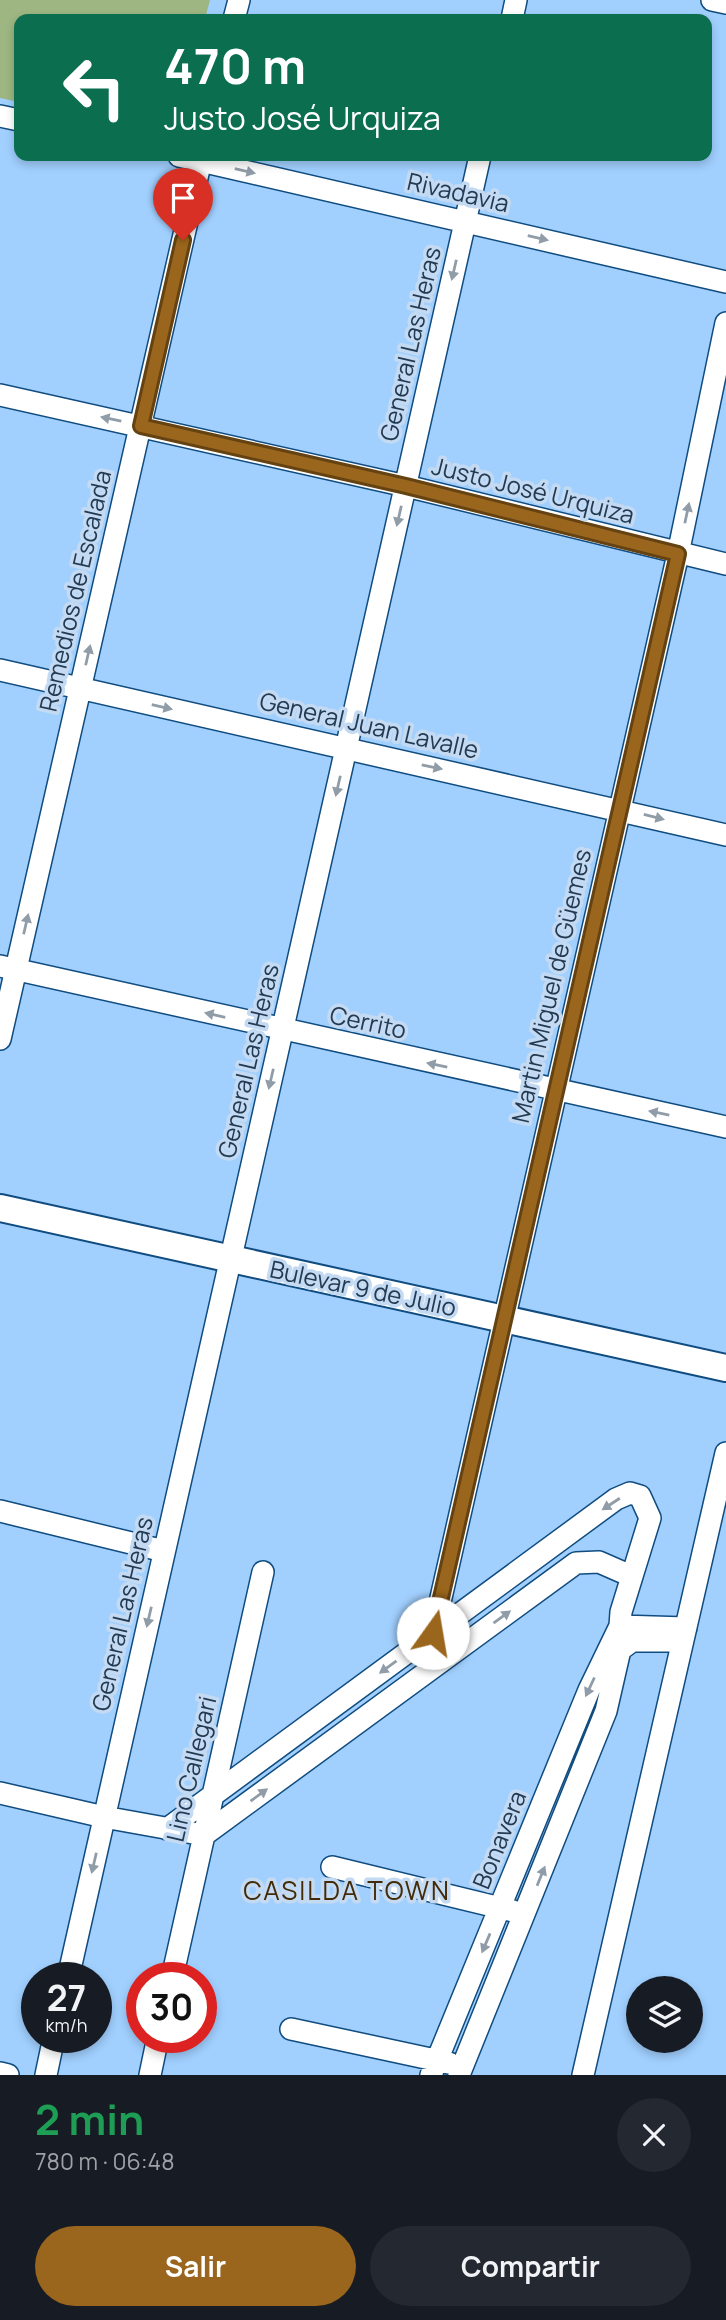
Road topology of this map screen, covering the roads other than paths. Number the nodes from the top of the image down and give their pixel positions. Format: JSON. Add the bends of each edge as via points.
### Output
{"nodes":[{"id":1,"x":712,"y":0,"type":"edge"},
{"id":2,"x":726,"y":3,"type":"edge"},
{"id":3,"x":201,"y":161,"type":"edge"},
{"id":4,"x":215,"y":161,"type":"edge"},
{"id":5,"x":479,"y":161,"type":"edge"},
{"id":6,"x":465,"y":221,"type":"junction"},
{"id":7,"x":726,"y":282,"type":"edge"},
{"id":8,"x":726,"y":323,"type":"edge"},
{"id":9,"x":0,"y":395,"type":"edge"},
{"id":10,"x":141,"y":426,"type":"junction"},
{"id":11,"x":406,"y":486,"type":"junction"},
{"id":12,"x":678,"y":554,"type":"junction"},
{"id":13,"x":726,"y":564,"type":"edge"},
{"id":14,"x":0,"y":670,"type":"edge"},
{"id":15,"x":81,"y":688,"type":"junction"},
{"id":16,"x":346,"y":748,"type":"junction"},
{"id":17,"x":618,"y":808,"type":"junction"},
{"id":18,"x":726,"y":835,"type":"edge"},
{"id":19,"x":8,"y":968,"type":"edge"},
{"id":20,"x":282,"y":1031,"type":"junction"},
{"id":21,"x":0,"y":1039,"type":"edge"},
{"id":22,"x":555,"y":1091,"type":"junction"},
{"id":23,"x":726,"y":1127,"type":"edge"},
{"id":24,"x":0,"y":1208,"type":"edge"},
{"id":25,"x":230,"y":1260,"type":"junction"},
{"id":26,"x":505,"y":1321,"type":"junction"},
{"id":27,"x":726,"y":1368,"type":"edge"},
{"id":28,"x":726,"y":1453,"type":"edge"},
{"id":29,"x":0,"y":1511,"type":"edge"},
{"id":30,"x":164,"y":1550,"type":"junction"},
{"id":31,"x":263,"y":1572,"type":"dead end"},
{"id":32,"x":631,"y":1576,"type":"junction"},
{"id":33,"x":433,"y":1633,"type":"junction"},
{"id":34,"x":626,"y":1634,"type":"junction"},
{"id":35,"x":684,"y":1634,"type":"junction"},
{"id":36,"x":447,"y":1657,"type":"junction"},
{"id":37,"x":0,"y":1793,"type":"edge"},
{"id":38,"x":213,"y":1795,"type":"junction"},
{"id":39,"x":104,"y":1817,"type":"junction"},
{"id":40,"x":167,"y":1829,"type":"junction"},
{"id":41,"x":204,"y":1835,"type":"junction"},
{"id":42,"x":332,"y":1867,"type":"dead end"},
{"id":43,"x":501,"y":1906,"type":"junction"},
{"id":44,"x":525,"y":1915,"type":"junction"},
{"id":45,"x":72,"y":1962,"type":"edge"},
{"id":46,"x":176,"y":1962,"type":"edge"},
{"id":47,"x":291,"y":2029,"type":"dead end"},
{"id":48,"x":51,"y":2053,"type":"edge"},
{"id":49,"x":155,"y":2053,"type":"edge"},
{"id":50,"x":434,"y":2067,"type":"edge"},
{"id":51,"x":461,"y":2071,"type":"edge"},
{"id":52,"x":0,"y":2073,"type":"edge"},
{"id":53,"x":8,"y":2075,"type":"edge"},
{"id":54,"x":46,"y":2075,"type":"edge"},
{"id":55,"x":150,"y":2075,"type":"edge"},
{"id":56,"x":583,"y":2075,"type":"edge"}],
"edges":[{"from":1,"to":2,"type":"street"},
{"from":3,"to":10,"type":"street","name":"Remedios de Escalada"},
{"from":4,"to":6,"type":"street","name":"Rivadavia","one_way":true},
{"from":5,"to":6,"type":"street","name":"General Las Heras"},
{"from":6,"to":7,"type":"street","name":"Rivadavia","one_way":true},
{"from":6,"to":11,"type":"street","name":"General Las Heras","one_way":true},
{"from":12,"to":8,"type":"street","name":"Martin Miguel de Güemes","one_way":true},
{"from":10,"to":9,"type":"street","name":"Justo José Urquiza","one_way":true},
{"from":10,"to":11,"type":"street","name":"Justo José Urquiza"},
{"from":15,"to":10,"type":"street","name":"Remedios de Escalada","one_way":true},
{"from":11,"to":12,"type":"street","name":"Justo José Urquiza"},
{"from":11,"to":16,"type":"street","name":"General Las Heras","one_way":true},
{"from":12,"to":13,"type":"street","name":"Justo José Urquiza"},
{"from":12,"to":17,"type":"street","name":"Martin Miguel de Güemes"},
{"from":14,"to":15,"type":"street","name":"General Juan Lavalle"},
{"from":15,"to":16,"type":"street","name":"General Juan Lavalle","one_way":true},
{"from":19,"to":15,"type":"street","name":"Remedios de Escalada","one_way":true},
{"from":16,"to":17,"type":"street","name":"General Juan Lavalle","one_way":true},
{"from":16,"to":20,"type":"street","name":"General Las Heras","one_way":true},
{"from":17,"to":18,"type":"street","name":"General Juan Lavalle","one_way":true},
{"from":17,"to":22,"type":"street","name":"Martin Miguel de Güemes"},
{"from":20,"to":19,"type":"street","name":"Cerrito","one_way":true},
{"from":19,"to":21,"type":"street","name":"Remedios de Escalada"},
{"from":22,"to":20,"type":"street","name":"Cerrito","one_way":true},
{"from":20,"to":25,"type":"street","name":"General Las Heras","one_way":true},
{"from":23,"to":22,"type":"street","name":"Cerrito","one_way":true},
{"from":22,"to":26,"type":"street","name":"Martin Miguel de Güemes"},
{"from":24,"to":25,"type":"main road","name":"Bulevar 9 de Julio"},
{"from":25,"to":26,"type":"main road","name":"Bulevar 9 de Julio"},
{"from":25,"to":30,"type":"street","name":"General Las Heras"},
{"from":26,"to":27,"type":"main road","name":"Bulevar 9 de Julio"},
{"from":26,"to":33,"type":"street","name":"Martin Miguel de Güemes"},
{"from":28,"to":35,"type":"street"},
{"from":29,"to":30,"type":"street"},
{"from":30,"to":39,"type":"street","name":"General Las Heras","one_way":true},
{"from":31,"to":38,"type":"street","name":"Lino Callegari"},
{"from":32,"to":33,"type":"street","one_way":true,"via":[[650,1518],[640,1496],[630,1493]]},
{"from":32,"to":34,"type":"street"},
{"from":36,"to":32,"type":"street","one_way":true,"via":[[576,1563],[599,1562]]},
{"from":33,"to":36,"type":"street"},
{"from":33,"to":38,"type":"street","one_way":true},
{"from":34,"to":35,"type":"street"},
{"from":34,"to":43,"type":"street","name":"Bonavera","one_way":true,"via":[[589,1690]]},
{"from":44,"to":34,"type":"street","one_way":true,"via":[[606,1711]]},
{"from":35,"to":56,"type":"street"},
{"from":41,"to":36,"type":"street","one_way":true},
{"from":37,"to":39,"type":"street"},
{"from":38,"to":40,"type":"street"},
{"from":38,"to":41,"type":"street","name":"Lino Callegari"},
{"from":39,"to":40,"type":"street"},
{"from":39,"to":45,"type":"street","name":"General Las Heras","one_way":true},
{"from":40,"to":41,"type":"street"},
{"from":41,"to":46,"type":"street","name":"Lino Callegari"},
{"from":42,"to":43,"type":"street"},
{"from":43,"to":44,"type":"street"},
{"from":43,"to":50,"type":"street","name":"Bonavera","one_way":true},
{"from":44,"to":51,"type":"street"},
{"from":47,"to":50,"type":"street"},
{"from":48,"to":54,"type":"street"},
{"from":49,"to":55,"type":"street"},
{"from":50,"to":51,"type":"street"},
{"from":52,"to":53,"type":"street"}]}
